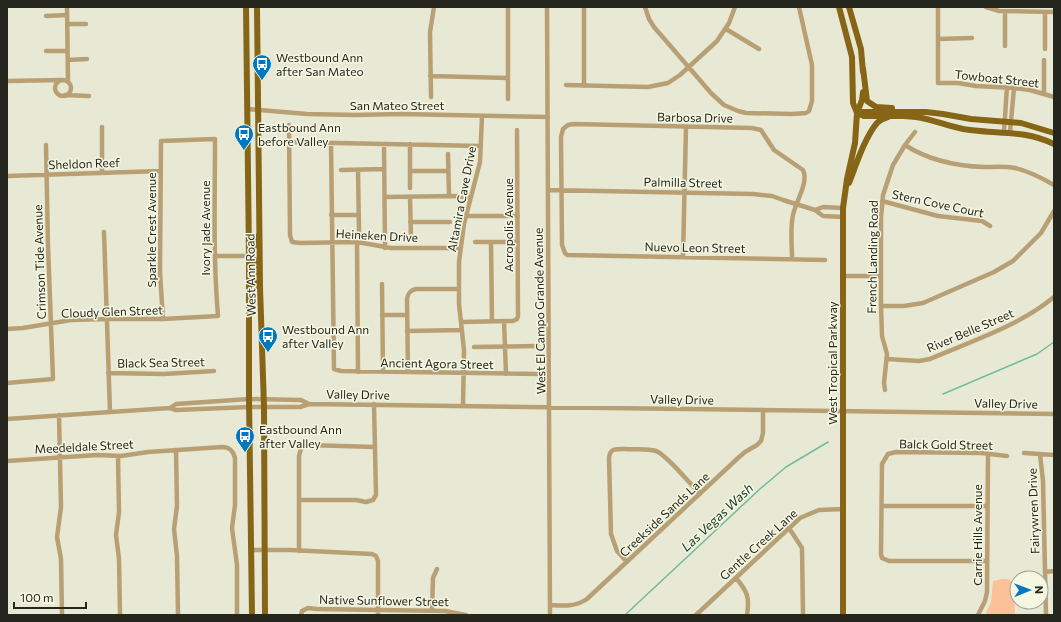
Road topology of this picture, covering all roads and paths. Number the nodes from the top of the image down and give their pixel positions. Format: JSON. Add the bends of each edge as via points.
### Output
{"nodes":[{"id":1,"x":67,"y":7,"type":"edge"},
{"id":2,"x":246,"y":7,"type":"edge"},
{"id":3,"x":257,"y":7,"type":"edge"},
{"id":4,"x":434,"y":7,"type":"edge"},
{"id":5,"x":508,"y":7,"type":"edge"},
{"id":6,"x":547,"y":7,"type":"edge"},
{"id":7,"x":584,"y":7,"type":"edge"},
{"id":8,"x":646,"y":7,"type":"edge"},
{"id":9,"x":735,"y":7,"type":"edge"},
{"id":10,"x":799,"y":7,"type":"edge"},
{"id":11,"x":839,"y":7,"type":"edge"},
{"id":12,"x":849,"y":7,"type":"edge"},
{"id":13,"x":938,"y":7,"type":"edge"},
{"id":14,"x":986,"y":7,"type":"edge"},
{"id":15,"x":1005,"y":11,"type":"junction"},
{"id":16,"x":1045,"y":12,"type":"junction"},
{"id":17,"x":1054,"y":12,"type":"edge"},
{"id":18,"x":67,"y":15,"type":"junction"},
{"id":19,"x":46,"y":16,"type":"dead end"},
{"id":20,"x":67,"y":24,"type":"junction"},
{"id":21,"x":86,"y":24,"type":"dead end"},
{"id":22,"x":726,"y":29,"type":"junction"},
{"id":23,"x":972,"y":38,"type":"dead end"},
{"id":24,"x":938,"y":39,"type":"junction"},
{"id":25,"x":1005,"y":46,"type":"dead end"},
{"id":26,"x":759,"y":49,"type":"dead end"},
{"id":27,"x":1045,"y":49,"type":"dead end"},
{"id":28,"x":46,"y":51,"type":"dead end"},
{"id":29,"x":67,"y":51,"type":"junction"},
{"id":30,"x":87,"y":59,"type":"dead end"},
{"id":31,"x":68,"y":60,"type":"junction"},
{"id":32,"x":1044,"y":60,"type":"dead end"},
{"id":33,"x":689,"y":67,"type":"junction"},
{"id":34,"x":863,"y":68,"type":"junction"},
{"id":35,"x":430,"y":76,"type":"junction"},
{"id":36,"x":508,"y":78,"type":"junction"},
{"id":37,"x":63,"y":80,"type":"junction"},
{"id":38,"x":7,"y":81,"type":"edge"},
{"id":39,"x":68,"y":82,"type":"junction"},
{"id":40,"x":566,"y":85,"type":"dead end"},
{"id":41,"x":584,"y":86,"type":"junction"},
{"id":42,"x":1007,"y":88,"type":"junction"},
{"id":43,"x":1014,"y":88,"type":"junction"},
{"id":44,"x":1044,"y":94,"type":"junction"},
{"id":45,"x":63,"y":95,"type":"junction"},
{"id":46,"x":89,"y":96,"type":"dead end"},
{"id":47,"x":431,"y":97,"type":"dead end"},
{"id":48,"x":1054,"y":97,"type":"edge"},
{"id":49,"x":508,"y":99,"type":"dead end"},
{"id":50,"x":247,"y":109,"type":"junction"},
{"id":51,"x":258,"y":110,"type":"junction"},
{"id":52,"x":857,"y":113,"type":"junction"},
{"id":53,"x":943,"y":114,"type":"junction"},
{"id":54,"x":482,"y":116,"type":"junction"},
{"id":55,"x":889,"y":116,"type":"junction"},
{"id":56,"x":548,"y":117,"type":"junction"},
{"id":57,"x":1008,"y":121,"type":"junction"},
{"id":58,"x":289,"y":125,"type":"dead end"},
{"id":59,"x":102,"y":127,"type":"dead end"},
{"id":60,"x":686,"y":127,"type":"junction"},
{"id":61,"x":517,"y":130,"type":"dead end"},
{"id":62,"x":915,"y":132,"type":"dead end"},
{"id":63,"x":1007,"y":132,"type":"junction"},
{"id":64,"x":1054,"y":133,"type":"edge"},
{"id":65,"x":161,"y":141,"type":"joint"},
{"id":66,"x":289,"y":142,"type":"junction"},
{"id":67,"x":331,"y":143,"type":"junction"},
{"id":68,"x":384,"y":144,"type":"junction"},
{"id":69,"x":410,"y":144,"type":"junction"},
{"id":70,"x":1054,"y":144,"type":"edge"},
{"id":71,"x":46,"y":145,"type":"dead end"},
{"id":72,"x":905,"y":145,"type":"junction"},
{"id":73,"x":481,"y":146,"type":"junction"},
{"id":74,"x":448,"y":154,"type":"dead end"},
{"id":75,"x":384,"y":169,"type":"junction"},
{"id":76,"x":341,"y":170,"type":"dead end"},
{"id":77,"x":358,"y":170,"type":"junction"},
{"id":78,"x":161,"y":171,"type":"junction"},
{"id":79,"x":410,"y":171,"type":"junction"},
{"id":80,"x":448,"y":171,"type":"junction"},
{"id":81,"x":102,"y":173,"type":"junction"},
{"id":82,"x":47,"y":174,"type":"junction"},
{"id":83,"x":7,"y":176,"type":"edge"},
{"id":84,"x":1054,"y":185,"type":"edge"},
{"id":85,"x":410,"y":188,"type":"dead end"},
{"id":86,"x":548,"y":190,"type":"junction"},
{"id":87,"x":562,"y":190,"type":"junction"},
{"id":88,"x":684,"y":192,"type":"junction"},
{"id":89,"x":449,"y":196,"type":"junction"},
{"id":90,"x":385,"y":197,"type":"junction"},
{"id":91,"x":410,"y":197,"type":"junction"},
{"id":92,"x":843,"y":197,"type":"junction"},
{"id":93,"x":470,"y":198,"type":"junction"},
{"id":94,"x":882,"y":201,"type":"junction"},
{"id":95,"x":796,"y":205,"type":"junction"},
{"id":96,"x":827,"y":207,"type":"junction"},
{"id":97,"x":843,"y":208,"type":"junction"},
{"id":98,"x":815,"y":210,"type":"junction"},
{"id":99,"x":1054,"y":211,"type":"edge"},
{"id":100,"x":331,"y":215,"type":"junction"},
{"id":101,"x":358,"y":215,"type":"junction"},
{"id":102,"x":466,"y":216,"type":"junction"},
{"id":103,"x":518,"y":216,"type":"junction"},
{"id":104,"x":826,"y":216,"type":"junction"},
{"id":105,"x":843,"y":217,"type":"junction"},
{"id":106,"x":410,"y":222,"type":"junction"},
{"id":107,"x":450,"y":222,"type":"dead end"},
{"id":108,"x":990,"y":226,"type":"dead end"},
{"id":109,"x":260,"y":230,"type":"junction"},
{"id":110,"x":104,"y":232,"type":"dead end"},
{"id":111,"x":358,"y":232,"type":"dead end"},
{"id":112,"x":411,"y":239,"type":"dead end"},
{"id":113,"x":332,"y":242,"type":"junction"},
{"id":114,"x":357,"y":242,"type":"junction"},
{"id":115,"x":475,"y":242,"type":"dead end"},
{"id":116,"x":491,"y":242,"type":"junction"},
{"id":117,"x":518,"y":242,"type":"junction"},
{"id":118,"x":385,"y":248,"type":"junction"},
{"id":119,"x":460,"y":248,"type":"junction"},
{"id":120,"x":216,"y":256,"type":"junction"},
{"id":121,"x":249,"y":256,"type":"junction"},
{"id":122,"x":683,"y":257,"type":"junction"},
{"id":123,"x":792,"y":259,"type":"junction"},
{"id":124,"x":825,"y":260,"type":"dead end"},
{"id":125,"x":842,"y":276,"type":"junction"},
{"id":126,"x":881,"y":276,"type":"junction"},
{"id":127,"x":382,"y":284,"type":"dead end"},
{"id":128,"x":260,"y":288,"type":"junction"},
{"id":129,"x":459,"y":289,"type":"junction"},
{"id":130,"x":1054,"y":297,"type":"edge"},
{"id":131,"x":881,"y":306,"type":"junction"},
{"id":132,"x":382,"y":315,"type":"junction"},
{"id":133,"x":407,"y":315,"type":"junction"},
{"id":134,"x":218,"y":316,"type":"joint"},
{"id":135,"x":107,"y":319,"type":"junction"},
{"id":136,"x":163,"y":319,"type":"junction"},
{"id":137,"x":504,"y":321,"type":"junction"},
{"id":138,"x":461,"y":322,"type":"junction"},
{"id":139,"x":492,"y":322,"type":"junction"},
{"id":140,"x":51,"y":324,"type":"junction"},
{"id":141,"x":7,"y":329,"type":"edge"},
{"id":142,"x":462,"y":330,"type":"junction"},
{"id":143,"x":407,"y":331,"type":"junction"},
{"id":144,"x":505,"y":346,"type":"junction"},
{"id":145,"x":537,"y":346,"type":"dead end"},
{"id":146,"x":474,"y":347,"type":"dead end"},
{"id":147,"x":887,"y":359,"type":"junction"},
{"id":148,"x":214,"y":371,"type":"dead end"},
{"id":149,"x":358,"y":372,"type":"junction"},
{"id":150,"x":383,"y":372,"type":"junction"},
{"id":151,"x":408,"y":372,"type":"junction"},
{"id":152,"x":108,"y":373,"type":"junction"},
{"id":153,"x":464,"y":373,"type":"junction"},
{"id":154,"x":506,"y":374,"type":"junction"},
{"id":155,"x":537,"y":374,"type":"dead end"},
{"id":156,"x":7,"y":383,"type":"edge"},
{"id":157,"x":885,"y":390,"type":"dead end"},
{"id":158,"x":249,"y":399,"type":"junction"},
{"id":159,"x":264,"y":399,"type":"junction"},
{"id":160,"x":309,"y":404,"type":"junction"},
{"id":161,"x":374,"y":404,"type":"junction"},
{"id":162,"x":463,"y":406,"type":"junction"},
{"id":163,"x":249,"y":407,"type":"junction"},
{"id":164,"x":264,"y":407,"type":"junction"},
{"id":165,"x":550,"y":407,"type":"junction"},
{"id":166,"x":170,"y":408,"type":"junction"},
{"id":167,"x":763,"y":410,"type":"junction"},
{"id":168,"x":1054,"y":410,"type":"edge"},
{"id":169,"x":843,"y":411,"type":"junction"},
{"id":170,"x":110,"y":412,"type":"junction"},
{"id":171,"x":1054,"y":414,"type":"edge"},
{"id":172,"x":59,"y":415,"type":"junction"},
{"id":173,"x":7,"y":419,"type":"edge"},
{"id":174,"x":375,"y":447,"type":"junction"},
{"id":175,"x":176,"y":450,"type":"junction"},
{"id":176,"x":1024,"y":453,"type":"dead end"},
{"id":177,"x":988,"y":454,"type":"junction"},
{"id":178,"x":1040,"y":454,"type":"junction"},
{"id":179,"x":1054,"y":455,"type":"edge"},
{"id":180,"x":118,"y":456,"type":"junction"},
{"id":181,"x":1007,"y":456,"type":"dead end"},
{"id":182,"x":59,"y":458,"type":"junction"},
{"id":183,"x":7,"y":461,"type":"edge"},
{"id":184,"x":700,"y":494,"type":"junction"},
{"id":185,"x":299,"y":500,"type":"junction"},
{"id":186,"x":882,"y":506,"type":"junction"},
{"id":187,"x":987,"y":506,"type":"junction"},
{"id":188,"x":844,"y":509,"type":"junction"},
{"id":189,"x":789,"y":528,"type":"junction"},
{"id":190,"x":264,"y":549,"type":"junction"},
{"id":191,"x":252,"y":550,"type":"junction"},
{"id":192,"x":299,"y":550,"type":"junction"},
{"id":193,"x":987,"y":561,"type":"junction"},
{"id":194,"x":627,"y":562,"type":"junction"},
{"id":195,"x":437,"y":569,"type":"dead end"},
{"id":196,"x":1045,"y":570,"type":"edge"},
{"id":197,"x":736,"y":578,"type":"junction"},
{"id":198,"x":550,"y":605,"type":"junction"},
{"id":199,"x":432,"y":611,"type":"junction"},
{"id":200,"x":302,"y":613,"type":"edge"},
{"id":201,"x":378,"y":613,"type":"edge"},
{"id":202,"x":62,"y":615,"type":"edge"},
{"id":203,"x":120,"y":615,"type":"edge"},
{"id":204,"x":178,"y":615,"type":"edge"},
{"id":205,"x":237,"y":615,"type":"edge"},
{"id":206,"x":252,"y":615,"type":"edge"},
{"id":207,"x":265,"y":615,"type":"edge"},
{"id":208,"x":466,"y":615,"type":"edge"},
{"id":209,"x":550,"y":615,"type":"edge"},
{"id":210,"x":696,"y":615,"type":"edge"},
{"id":211,"x":747,"y":615,"type":"edge"},
{"id":212,"x":803,"y":615,"type":"edge"},
{"id":213,"x":843,"y":615,"type":"edge"},
{"id":214,"x":978,"y":615,"type":"edge"}],
"edges":[{"from":1,"to":18,"type":"street"},
{"from":2,"to":50,"type":"main road","name":"West Ann Road"},
{"from":3,"to":51,"type":"main road","name":"West Ann Road"},
{"from":4,"to":35,"type":"street","via":[[430,32]]},
{"from":5,"to":36,"type":"street"},
{"from":6,"to":56,"type":"street","name":"West El Campo Grande Avenue"},
{"from":7,"to":41,"type":"street"},
{"from":8,"to":33,"type":"street","via":[[654,27]]},
{"from":9,"to":22,"type":"street"},
{"from":10,"to":33,"type":"street","via":[[812,65],[812,101],[809,111],[801,114],[738,111],[717,100]]},
{"from":11,"to":52,"type":"main road","name":"West Tropical Parkway","via":[[852,57],[853,103]]},
{"from":12,"to":34,"type":"main road","name":"West Tropical Parkway","via":[[861,49]]},
{"from":13,"to":24,"type":"street"},
{"from":14,"to":15,"type":"street"},
{"from":15,"to":16,"type":"street"},
{"from":15,"to":25,"type":"street"},
{"from":16,"to":17,"type":"street"},
{"from":16,"to":27,"type":"street"},
{"from":18,"to":19,"type":"street"},
{"from":18,"to":20,"type":"street"},
{"from":20,"to":21,"type":"street"},
{"from":20,"to":29,"type":"street"},
{"from":22,"to":26,"type":"street"},
{"from":22,"to":33,"type":"street","via":[[712,47]]},
{"from":23,"to":24,"type":"street"},
{"from":24,"to":42,"type":"street","name":"Towboat Street","via":[[938,83]]},
{"from":28,"to":29,"type":"street"},
{"from":29,"to":31,"type":"street"},
{"from":30,"to":31,"type":"street"},
{"from":31,"to":39,"type":"street"},
{"from":32,"to":44,"type":"street"},
{"from":33,"to":41,"type":"street","via":[[674,80],[662,85]]},
{"from":34,"to":52,"type":"main road","name":"West Tropical Parkway","via":[[862,100]]},
{"from":34,"to":53,"type":"main road","via":[[866,98],[871,104],[881,107],[928,109]]},
{"from":35,"to":36,"type":"street"},
{"from":35,"to":47,"type":"street"},
{"from":36,"to":49,"type":"street"},
{"from":37,"to":38,"type":"street"},
{"from":37,"to":39,"type":"street"},
{"from":37,"to":45,"type":"street","via":[[56,84],[58,94]]},
{"from":39,"to":45,"type":"street","via":[[71,89],[68,94]]},
{"from":40,"to":41,"type":"street"},
{"from":42,"to":43,"type":"street","name":"Towboat Street"},
{"from":42,"to":57,"type":"street"},
{"from":43,"to":44,"type":"street","name":"Towboat Street"},
{"from":43,"to":57,"type":"street"},
{"from":44,"to":48,"type":"street","name":"Towboat Street"},
{"from":45,"to":46,"type":"street"},
{"from":50,"to":51,"type":"street","name":"San Mateo Street"},
{"from":50,"to":121,"type":"main road","name":"West Ann Road"},
{"from":51,"to":54,"type":"street","name":"San Mateo Street","via":[[315,114]]},
{"from":51,"to":109,"type":"main road","name":"West Ann Road"},
{"from":52,"to":53,"type":"main road"},
{"from":52,"to":55,"type":"main road","via":[[864,116]]},
{"from":52,"to":92,"type":"main road","name":"West Tropical Parkway","via":[[855,143]]},
{"from":53,"to":57,"type":"main road","via":[[974,120]]},
{"from":54,"to":56,"type":"street","name":"San Mateo Street"},
{"from":54,"to":73,"type":"street","name":"Altamira Cave Drive"},
{"from":55,"to":63,"type":"main road","via":[[916,117],[970,130]]},
{"from":55,"to":92,"type":"main road","via":[[878,122],[870,135]]},
{"from":56,"to":86,"type":"street","name":"West El Campo Grande Avenue"},
{"from":57,"to":63,"type":"street"},
{"from":57,"to":64,"type":"main road"},
{"from":58,"to":66,"type":"street"},
{"from":59,"to":81,"type":"street"},
{"from":60,"to":87,"type":"street","name":"Barbosa Drive","via":[[568,125],[563,129],[562,137]]},
{"from":60,"to":88,"type":"street"},
{"from":60,"to":95,"type":"street","name":"Barbosa Drive","via":[[761,130],[774,150],[803,170],[806,178]]},
{"from":61,"to":103,"type":"street","name":"Acropolis Avenue"},
{"from":62,"to":72,"type":"street","name":"French Landing Road"},
{"from":63,"to":70,"type":"main road","via":[[1032,136]]},
{"from":65,"to":78,"type":"street","name":"Sparkle Crest Avenue"},
{"from":65,"to":120,"type":"street","name":"Ivory Jade Avenue","via":[[214,140]]},
{"from":66,"to":67,"type":"street"},
{"from":66,"to":113,"type":"street","name":"Heineken Drive","via":[[292,242]]},
{"from":67,"to":68,"type":"street"},
{"from":67,"to":100,"type":"street"},
{"from":68,"to":69,"type":"street"},
{"from":68,"to":75,"type":"street"},
{"from":69,"to":73,"type":"street"},
{"from":69,"to":79,"type":"street"},
{"from":71,"to":82,"type":"street","name":"Crimson Tide Avenue"},
{"from":72,"to":84,"type":"street","via":[[923,156],[965,165],[1021,170]]},
{"from":72,"to":94,"type":"street","name":"French Landing Road","via":[[888,175]]},
{"from":73,"to":93,"type":"street","name":"Altamira Cave Drive","via":[[479,167]]},
{"from":74,"to":80,"type":"street"},
{"from":75,"to":77,"type":"street"},
{"from":75,"to":90,"type":"street"},
{"from":76,"to":77,"type":"street"},
{"from":77,"to":101,"type":"street"},
{"from":78,"to":81,"type":"street","name":"Sheldon Reef"},
{"from":78,"to":136,"type":"street","name":"Sparkle Crest Avenue","via":[[160,266]]},
{"from":79,"to":80,"type":"street"},
{"from":79,"to":85,"type":"street"},
{"from":80,"to":89,"type":"street"},
{"from":81,"to":82,"type":"street","name":"Sheldon Reef"},
{"from":82,"to":83,"type":"street","name":"Sheldon Reef"},
{"from":82,"to":140,"type":"street","name":"Crimson Tide Avenue"},
{"from":86,"to":87,"type":"street","name":"Palmilla Street"},
{"from":86,"to":165,"type":"street","name":"West El Campo Grande Avenue"},
{"from":87,"to":88,"type":"street","name":"Palmilla Street"},
{"from":87,"to":122,"type":"street","name":"Nuevo Leon Street","via":[[562,245],[565,253]]},
{"from":88,"to":95,"type":"street","name":"Palmilla Street","via":[[763,195]]},
{"from":88,"to":122,"type":"street"},
{"from":89,"to":91,"type":"street"},
{"from":89,"to":93,"type":"street"},
{"from":90,"to":91,"type":"street"},
{"from":90,"to":118,"type":"street"},
{"from":91,"to":106,"type":"street"},
{"from":92,"to":97,"type":"main road","name":"West Tropical Parkway"},
{"from":93,"to":102,"type":"street","name":"Altamira Cave Drive"},
{"from":94,"to":108,"type":"street","name":"Stern Cove Court","via":[[938,216],[982,221]]},
{"from":94,"to":126,"type":"street","name":"French Landing Road"},
{"from":95,"to":98,"type":"street","name":"Palmilla Street"},
{"from":95,"to":123,"type":"street"},
{"from":96,"to":97,"type":"street","name":"Palmilla Street"},
{"from":96,"to":98,"type":"street","name":"Palmilla Street"},
{"from":96,"to":104,"type":"street"},
{"from":97,"to":105,"type":"main road","name":"West Tropical Parkway"},
{"from":98,"to":104,"type":"street","name":"Palmilla Street"},
{"from":99,"to":131,"type":"street","via":[[1041,233],[1030,245],[1013,261],[994,272],[922,303]]},
{"from":100,"to":101,"type":"street"},
{"from":100,"to":113,"type":"street"},
{"from":101,"to":111,"type":"street"},
{"from":102,"to":103,"type":"street"},
{"from":102,"to":119,"type":"street","name":"Altamira Cave Drive"},
{"from":103,"to":117,"type":"street","name":"Acropolis Avenue"},
{"from":104,"to":105,"type":"street","name":"Palmilla Street"},
{"from":105,"to":125,"type":"main road","name":"West Tropical Parkway"},
{"from":106,"to":107,"type":"street"},
{"from":106,"to":112,"type":"street"},
{"from":109,"to":121,"type":"main road"},
{"from":109,"to":128,"type":"main road","name":"West Ann Road"},
{"from":110,"to":135,"type":"street"},
{"from":113,"to":114,"type":"street","name":"Heineken Drive"},
{"from":113,"to":149,"type":"street","name":"Ancient Agora Street","via":[[333,366],[336,371]]},
{"from":114,"to":118,"type":"street","name":"Heineken Drive"},
{"from":114,"to":149,"type":"street"},
{"from":115,"to":116,"type":"street"},
{"from":116,"to":117,"type":"street"},
{"from":116,"to":139,"type":"street"},
{"from":117,"to":137,"type":"street","name":"Acropolis Avenue","via":[[518,316],[516,320]]},
{"from":118,"to":119,"type":"street","name":"Heineken Drive"},
{"from":119,"to":129,"type":"street","name":"Altamira Cave Drive"},
{"from":120,"to":121,"type":"street"},
{"from":120,"to":134,"type":"street","name":"Ivory Jade Avenue","via":[[214,277]]},
{"from":121,"to":128,"type":"main road","via":[[254,260],[255,285]]},
{"from":121,"to":158,"type":"main road","name":"West Ann Road"},
{"from":122,"to":123,"type":"street","name":"Nuevo Leon Street"},
{"from":123,"to":124,"type":"street","name":"Nuevo Leon Street"},
{"from":125,"to":126,"type":"street"},
{"from":125,"to":169,"type":"main road","name":"West Tropical Parkway"},
{"from":126,"to":131,"type":"street","name":"French Landing Road"},
{"from":127,"to":132,"type":"street"},
{"from":128,"to":159,"type":"main road","name":"West Ann Road"},
{"from":129,"to":133,"type":"street","via":[[410,291]]},
{"from":129,"to":138,"type":"street","name":"Altamira Cave Drive"},
{"from":130,"to":147,"type":"street","name":"River Belle Street","via":[[1016,322],[930,359]]},
{"from":131,"to":147,"type":"street","name":"French Landing Road","via":[[882,336]]},
{"from":132,"to":133,"type":"street"},
{"from":132,"to":150,"type":"street"},
{"from":133,"to":143,"type":"street"},
{"from":134,"to":136,"type":"street","name":"Cloudy Glen Street"},
{"from":135,"to":136,"type":"street","name":"Cloudy Glen Street"},
{"from":135,"to":140,"type":"street","name":"Cloudy Glen Street","via":[[71,320]]},
{"from":135,"to":152,"type":"street"},
{"from":137,"to":139,"type":"street"},
{"from":137,"to":144,"type":"street"},
{"from":138,"to":139,"type":"street"},
{"from":138,"to":142,"type":"street","name":"Altamira Cave Drive"},
{"from":140,"to":141,"type":"street","name":"Cloudy Glen Street"},
{"from":140,"to":156,"type":"street","name":"Crimson Tide Avenue","via":[[53,379]]},
{"from":142,"to":143,"type":"street"},
{"from":142,"to":153,"type":"street","name":"Altamira Cave Drive"},
{"from":143,"to":151,"type":"street"},
{"from":144,"to":145,"type":"street"},
{"from":144,"to":146,"type":"street"},
{"from":144,"to":154,"type":"street"},
{"from":147,"to":157,"type":"street","name":"French Landing Road"},
{"from":148,"to":152,"type":"street","name":"Black Sea Street","via":[[164,374]]},
{"from":149,"to":150,"type":"street","name":"Ancient Agora Street"},
{"from":150,"to":151,"type":"street","name":"Ancient Agora Street"},
{"from":151,"to":153,"type":"street","name":"Ancient Agora Street"},
{"from":152,"to":170,"type":"street"},
{"from":153,"to":154,"type":"street","name":"Ancient Agora Street"},
{"from":153,"to":162,"type":"street","name":"Altamira Cave Drive"},
{"from":154,"to":155,"type":"street","name":"Ancient Agora Street"},
{"from":158,"to":159,"type":"street","name":"Valley Drive"},
{"from":158,"to":163,"type":"main road","name":"West Ann Road"},
{"from":158,"to":166,"type":"street","name":"Valley Drive","via":[[176,404]]},
{"from":159,"to":160,"type":"street","name":"Valley Drive","via":[[301,400]]},
{"from":159,"to":164,"type":"main road","name":"West Ann Road"},
{"from":160,"to":161,"type":"street","name":"Valley Drive"},
{"from":160,"to":164,"type":"street","name":"Valley Drive","via":[[300,407]]},
{"from":161,"to":162,"type":"street","name":"Valley Drive"},
{"from":161,"to":174,"type":"street"},
{"from":162,"to":165,"type":"street","name":"Valley Drive"},
{"from":163,"to":164,"type":"street","name":"Valley Drive"},
{"from":163,"to":166,"type":"street","name":"Valley Drive","via":[[176,410]]},
{"from":163,"to":191,"type":"main road","name":"West Ann Road"},
{"from":164,"to":190,"type":"main road","name":"West Ann Road"},
{"from":165,"to":167,"type":"street","name":"Valley Drive"},
{"from":165,"to":198,"type":"street","name":"West El Campo Grande Avenue"},
{"from":166,"to":170,"type":"street","name":"Valley Drive"},
{"from":167,"to":169,"type":"street","name":"Valley Drive"},
{"from":167,"to":184,"type":"street","name":"Creekside Sands Lane","via":[[763,433],[759,443],[738,458]]},
{"from":168,"to":171,"type":"street"},
{"from":169,"to":171,"type":"street","name":"Valley Drive"},
{"from":169,"to":188,"type":"main road","name":"West Tropical Parkway"},
{"from":170,"to":172,"type":"street","name":"Valley Drive"},
{"from":172,"to":173,"type":"street","name":"Valley Drive"},
{"from":172,"to":182,"type":"street"},
{"from":174,"to":185,"type":"street","via":[[304,446],[299,456]]},
{"from":174,"to":185,"type":"street","via":[[376,495],[373,500]]},
{"from":175,"to":180,"type":"street","name":"Meedeldale Street"},
{"from":175,"to":204,"type":"street","via":[[177,506],[174,529]]},
{"from":175,"to":205,"type":"street","name":"Meedeldale Street","via":[[227,447],[235,458],[235,505],[232,528],[237,565]]},
{"from":176,"to":178,"type":"street"},
{"from":177,"to":181,"type":"street","name":"Balck Gold Street"},
{"from":177,"to":186,"type":"street","name":"Balck Gold Street","via":[[891,452],[882,464]]},
{"from":177,"to":187,"type":"street","name":"Carrie Hills Avenue"},
{"from":178,"to":179,"type":"street"},
{"from":178,"to":196,"type":"street","name":"Fairywren Drive","via":[[1044,482]]},
{"from":180,"to":182,"type":"street","name":"Meedeldale Street"},
{"from":180,"to":203,"type":"street","via":[[119,512],[116,534]]},
{"from":182,"to":183,"type":"street","name":"Meedeldale Street"},
{"from":182,"to":202,"type":"street","via":[[61,507],[57,537],[61,559]]},
{"from":184,"to":194,"type":"street","name":"Creekside Sands Lane"},
{"from":184,"to":194,"type":"street","via":[[661,453],[619,448],[613,450],[609,458],[611,534],[617,551]]},
{"from":185,"to":192,"type":"street"},
{"from":186,"to":187,"type":"street"},
{"from":186,"to":193,"type":"street","via":[[882,558],[890,561]]},
{"from":187,"to":193,"type":"street","name":"Carrie Hills Avenue"},
{"from":188,"to":189,"type":"street","name":"Gentle Creek Lane","via":[[813,511]]},
{"from":188,"to":213,"type":"main road","name":"West Tropical Parkway"},
{"from":189,"to":197,"type":"street","name":"Gentle Creek Lane"},
{"from":189,"to":212,"type":"street","via":[[802,548]]},
{"from":190,"to":191,"type":"street"},
{"from":190,"to":192,"type":"street"},
{"from":190,"to":207,"type":"main road","name":"West Ann Road"},
{"from":191,"to":206,"type":"main road","name":"West Ann Road"},
{"from":192,"to":201,"type":"street","via":[[370,553],[376,556]]},
{"from":193,"to":214,"type":"street","name":"Carrie Hills Avenue","via":[[986,596]]},
{"from":194,"to":198,"type":"street","name":"Creekside Sands Lane","via":[[583,602],[572,606]]},
{"from":195,"to":199,"type":"street","via":[[433,578]]},
{"from":197,"to":210,"type":"street","name":"Gentle Creek Lane"},
{"from":197,"to":211,"type":"street","via":[[748,599]]},
{"from":198,"to":209,"type":"street","name":"West El Campo Grande Avenue"},
{"from":199,"to":201,"type":"street","name":"Native Sunflower Street"},
{"from":199,"to":208,"type":"street","name":"Native Sunflower Street"},
{"from":200,"to":201,"type":"street","name":"Native Sunflower Street","via":[[308,608]]}]}
